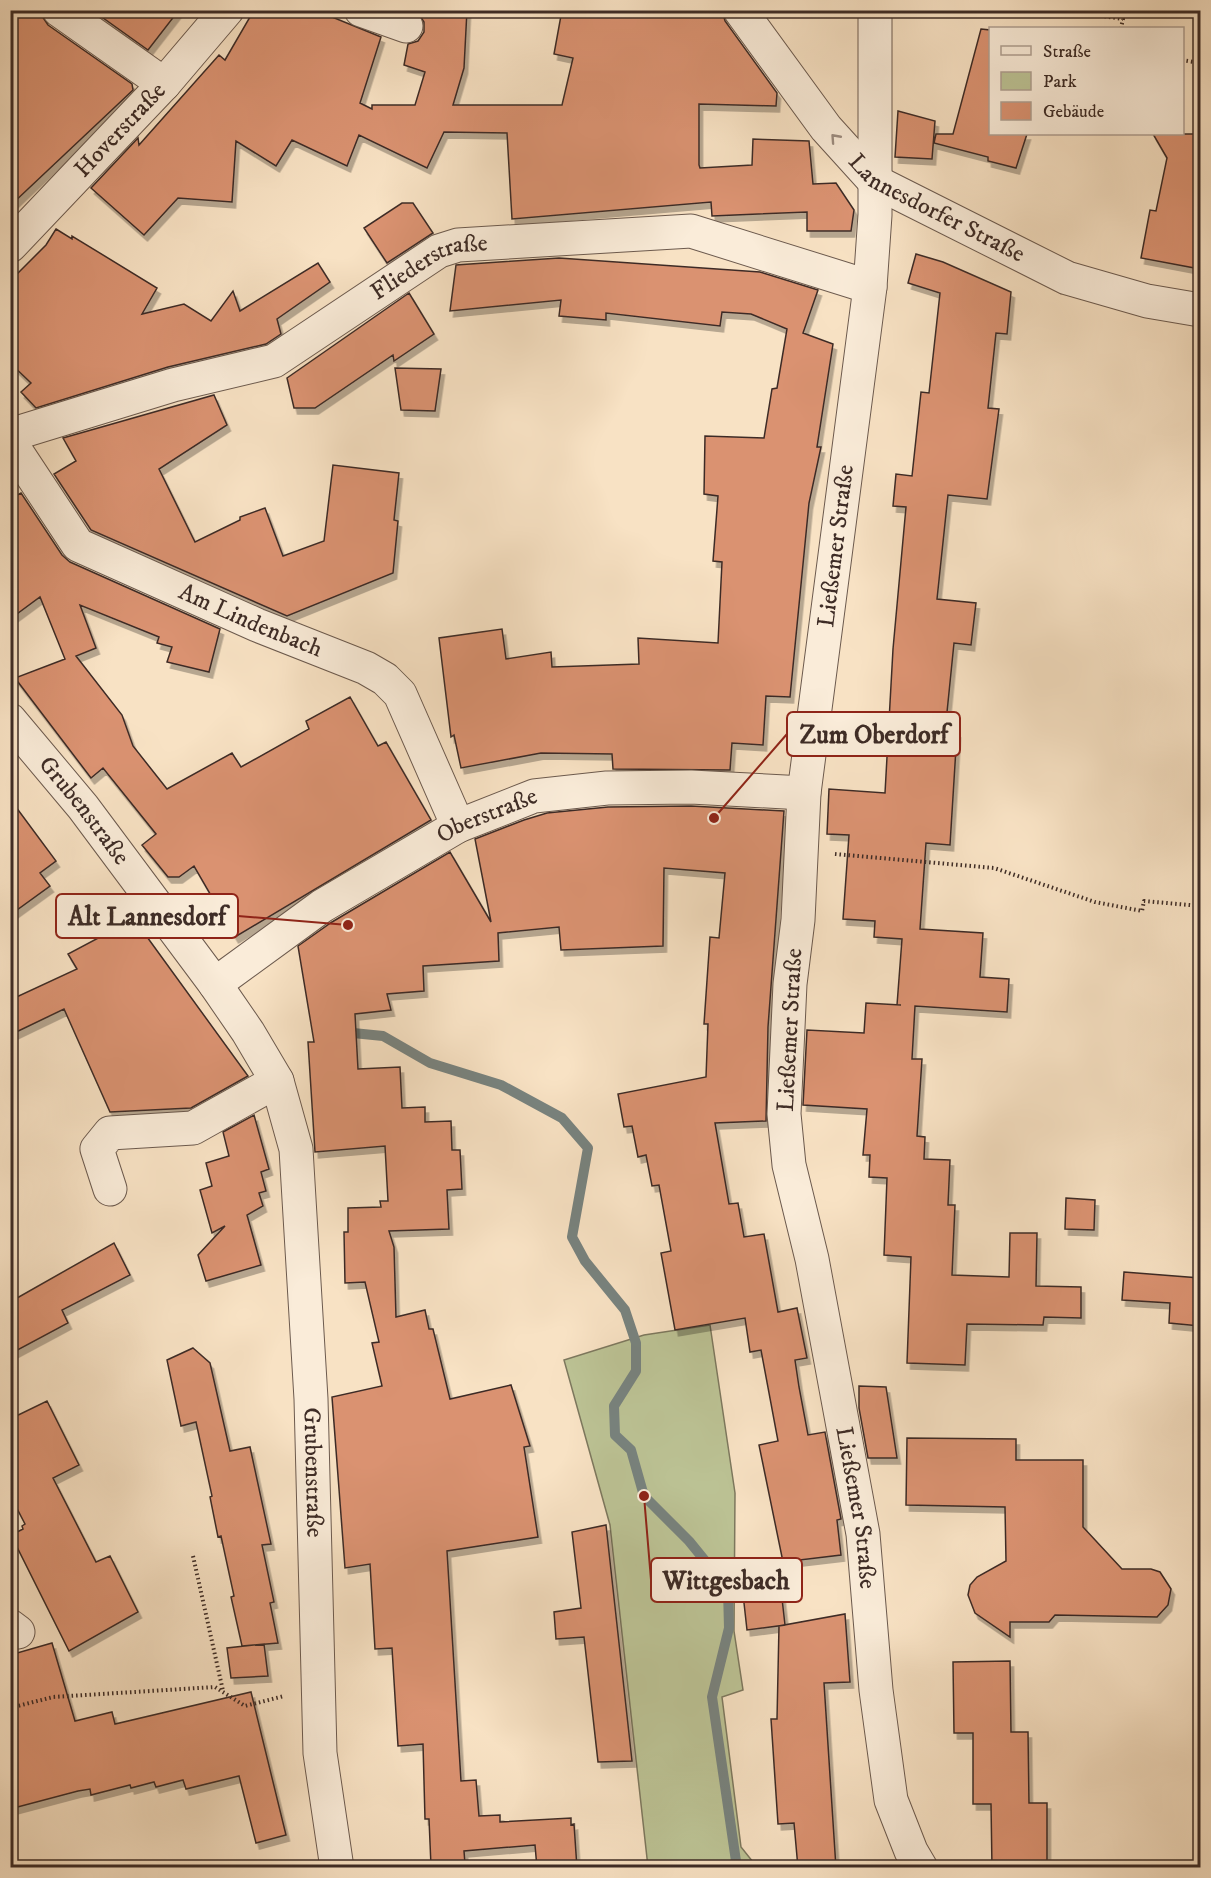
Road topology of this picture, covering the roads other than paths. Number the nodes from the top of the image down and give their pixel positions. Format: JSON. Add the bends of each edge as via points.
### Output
{"nodes":[{"id":1,"x":59,"y":10,"type":"edge"},
{"id":2,"x":227,"y":10,"type":"edge"},
{"id":3,"x":361,"y":10,"type":"edge"},
{"id":4,"x":740,"y":10,"type":"edge"},
{"id":5,"x":875,"y":10,"type":"edge"},
{"id":6,"x":406,"y":26,"type":"dead end"},
{"id":7,"x":164,"y":84,"type":"junction"},
{"id":8,"x":874,"y":181,"type":"junction"},
{"id":9,"x":10,"y":246,"type":"edge"},
{"id":10,"x":870,"y":287,"type":"junction"},
{"id":11,"x":1200,"y":310,"type":"edge"},
{"id":12,"x":10,"y":435,"type":"edge"},
{"id":13,"x":10,"y":442,"type":"edge"},
{"id":14,"x":10,"y":720,"type":"edge"},
{"id":15,"x":804,"y":793,"type":"junction"},
{"id":16,"x":458,"y":826,"type":"junction"},
{"id":17,"x":215,"y":984,"type":"junction"},
{"id":18,"x":277,"y":1081,"type":"junction"},
{"id":19,"x":110,"y":1189,"type":"dead end"},
{"id":20,"x":337,"y":1868,"type":"edge"},
{"id":21,"x":921,"y":1868,"type":"edge"}],
"edges":[{"from":1,"to":7,"type":"street"},
{"from":2,"to":7,"type":"street","name":"Hoverstraße"},
{"from":3,"to":6,"type":"street"},
{"from":8,"to":4,"type":"street","name":"Lannesdorfer Straße","one_way":true,"via":[[826,128]]},
{"from":5,"to":8,"type":"street","name":"Ließemer Straße"},
{"from":7,"to":9,"type":"street","name":"Hoverstraße"},
{"from":8,"to":10,"type":"street","name":"Ließemer Straße"},
{"from":8,"to":11,"type":"street","name":"Lannesdorfer Straße","via":[[1067,278],[1147,301]]},
{"from":10,"to":12,"type":"street","name":"Fliederstraße","via":[[691,231],[458,244],[440,251],[274,361],[173,385]]},
{"from":10,"to":15,"type":"street","name":"Ließemer Straße"},
{"from":13,"to":16,"type":"street","name":"Am Lindenbach","via":[[78,545],[385,679],[400,694]]},
{"from":14,"to":17,"type":"street","name":"Grubenstraße","via":[[83,807]]},
{"from":15,"to":16,"type":"street","name":"Oberstraße","via":[[691,787],[607,788],[534,796]]},
{"from":15,"to":21,"type":"street","name":"Ließemer Straße","via":[[784,1114],[789,1165],[812,1259],[863,1534],[876,1690],[891,1800]]},
{"from":16,"to":17,"type":"street","name":"Oberstraße","via":[[322,906]]},
{"from":17,"to":18,"type":"street","name":"Grubenstraße"},
{"from":18,"to":19,"type":"street","via":[[193,1128],[110,1133],[97,1149]]},
{"from":18,"to":20,"type":"street","name":"Grubenstraße","via":[[296,1149],[311,1399],[316,1688],[321,1775]]}]}
